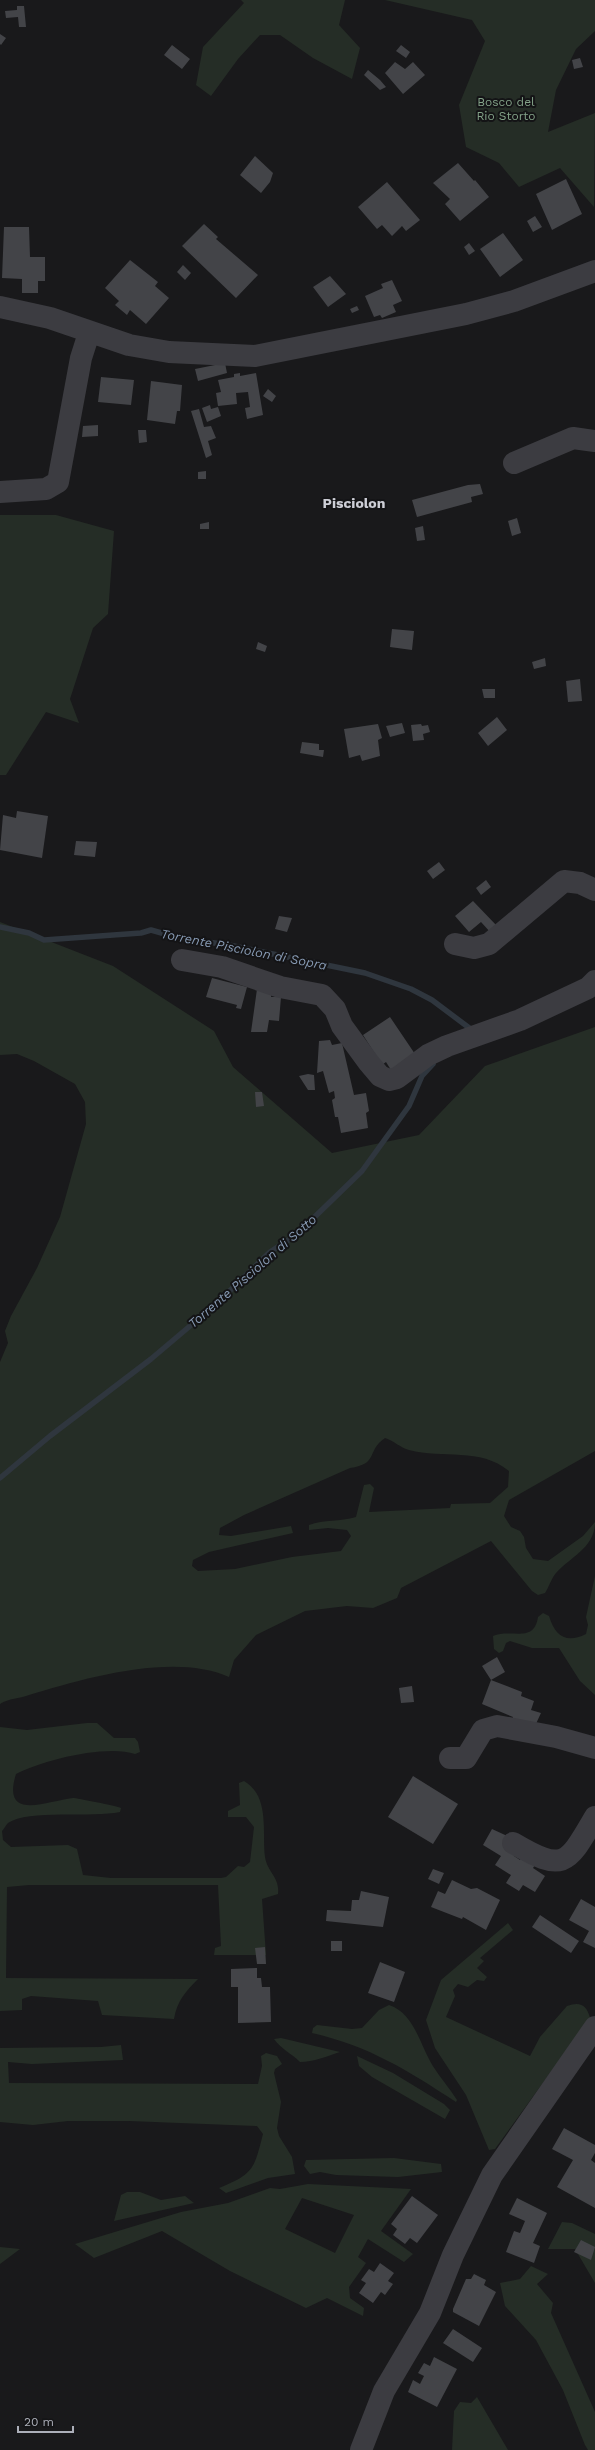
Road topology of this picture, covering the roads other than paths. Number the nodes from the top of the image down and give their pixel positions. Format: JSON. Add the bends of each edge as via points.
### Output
{"nodes":[{"id":1,"x":595,"y":271,"type":"edge"},
{"id":2,"x":0,"y":307,"type":"edge"},
{"id":3,"x":89,"y":333,"type":"junction"},
{"id":4,"x":595,"y":441,"type":"edge"},
{"id":5,"x":514,"y":463,"type":"dead end"},
{"id":6,"x":0,"y":492,"type":"edge"},
{"id":7,"x":595,"y":890,"type":"edge"},
{"id":8,"x":456,"y":944,"type":"dead end"},
{"id":9,"x":182,"y":960,"type":"dead end"},
{"id":10,"x":595,"y":981,"type":"edge"},
{"id":11,"x":595,"y":1748,"type":"edge"},
{"id":12,"x":450,"y":1758,"type":"dead end"},
{"id":13,"x":595,"y":1817,"type":"edge"},
{"id":14,"x":513,"y":1843,"type":"dead end"},
{"id":15,"x":595,"y":2027,"type":"edge"},
{"id":16,"x":361,"y":2450,"type":"edge"}],
"edges":[{"from":1,"to":3,"type":"street","via":[[514,301],[466,314],[255,356],[169,352],[129,345]]},
{"from":2,"to":3,"type":"street","via":[[50,318]]},
{"from":3,"to":6,"type":"street","via":[[81,358],[58,482],[46,489]]},
{"from":4,"to":5,"type":"street","via":[[573,438]]},
{"from":7,"to":8,"type":"street","via":[[580,883],[564,881],[490,944],[474,948]]},
{"from":9,"to":10,"type":"street","via":[[222,967],[280,987],[322,995],[335,1009],[342,1026],[369,1063],[380,1076],[389,1080],[397,1078],[428,1055],[520,1020],[588,988]]},
{"from":11,"to":12,"type":"street","via":[[556,1737],[497,1726],[483,1730],[466,1758]]},
{"from":13,"to":14,"type":"street","via":[[569,1857],[555,1862],[536,1857]]},
{"from":15,"to":16,"type":"street","via":[[492,2175],[453,2255],[430,2313],[384,2391]]}]}
